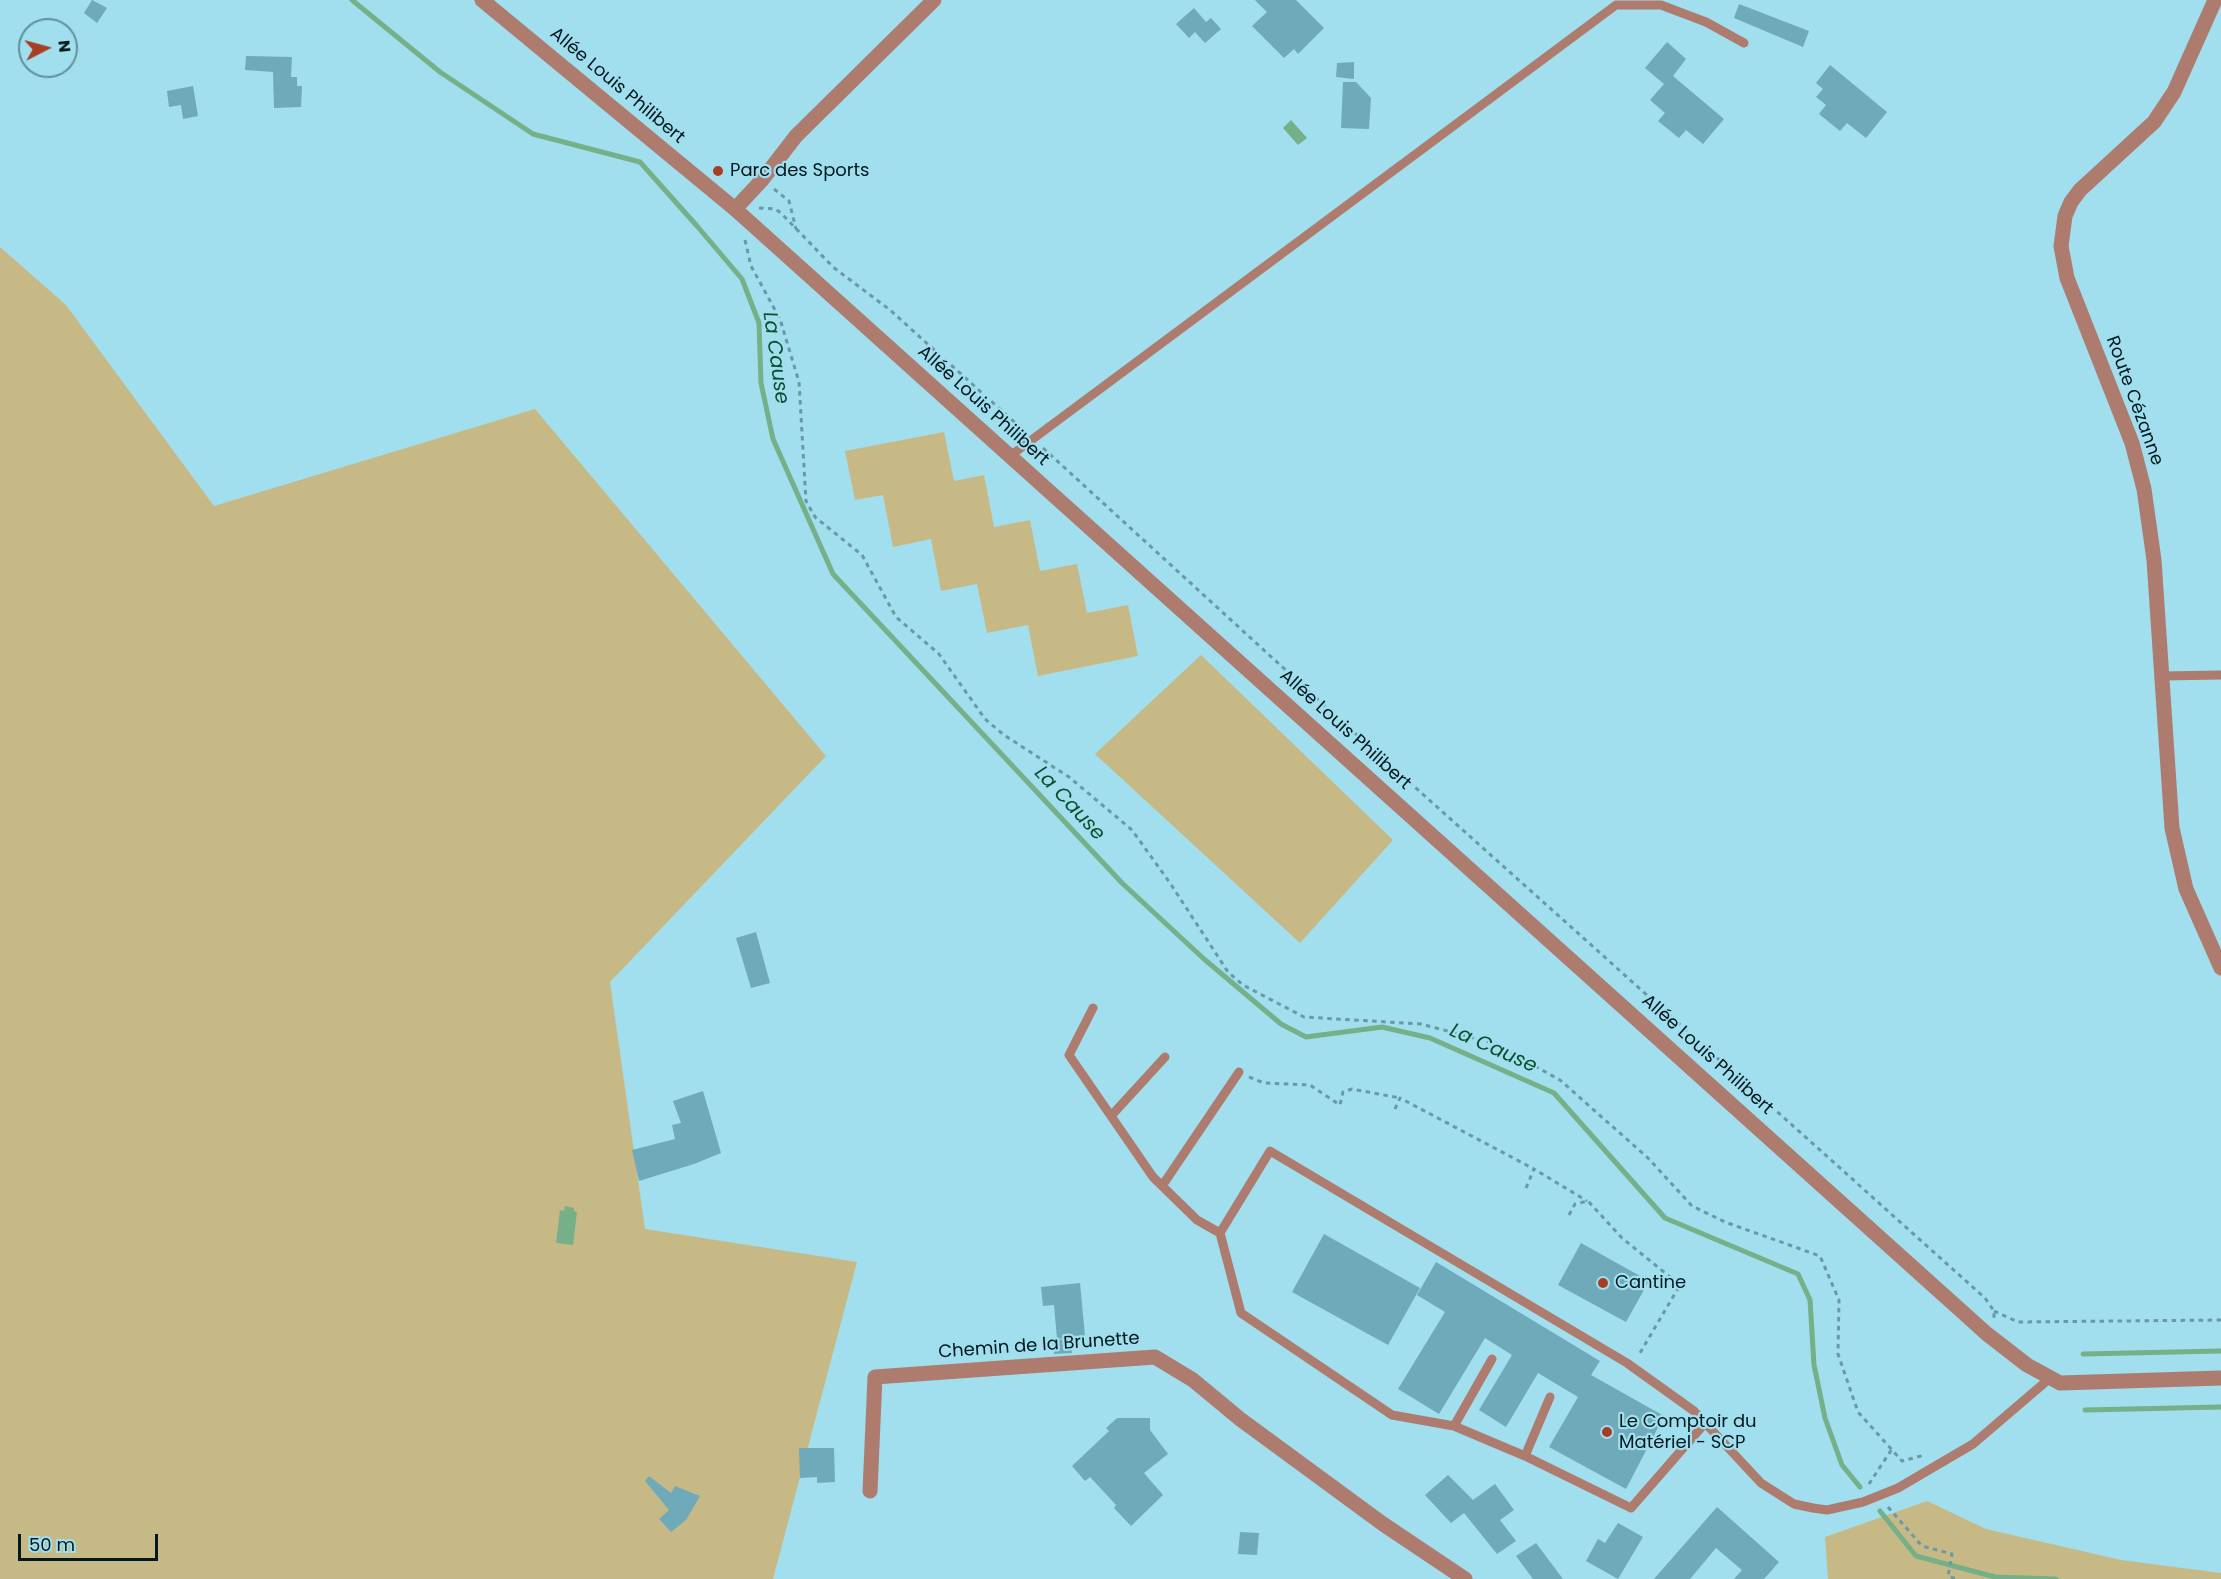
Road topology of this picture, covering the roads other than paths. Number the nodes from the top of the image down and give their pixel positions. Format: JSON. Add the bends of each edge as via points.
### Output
{"nodes":[{"id":1,"x":483,"y":0,"type":"edge"},
{"id":2,"x":933,"y":0,"type":"edge"},
{"id":3,"x":2215,"y":0,"type":"edge"},
{"id":4,"x":1744,"y":43,"type":"dead end"},
{"id":5,"x":739,"y":204,"type":"junction"},
{"id":6,"x":1010,"y":456,"type":"junction"},
{"id":7,"x":2221,"y":675,"type":"edge"},
{"id":8,"x":2163,"y":676,"type":"junction"},
{"id":9,"x":2221,"y":968,"type":"edge"},
{"id":10,"x":1094,"y":1008,"type":"dead end"},
{"id":11,"x":1165,"y":1057,"type":"dead end"},
{"id":12,"x":1239,"y":1072,"type":"road end"},
{"id":13,"x":1111,"y":1116,"type":"junction"},
{"id":14,"x":1162,"y":1186,"type":"junction"},
{"id":15,"x":1220,"y":1233,"type":"junction"},
{"id":16,"x":1492,"y":1359,"type":"dead end"},
{"id":17,"x":2221,"y":1378,"type":"edge"},
{"id":18,"x":2049,"y":1379,"type":"junction"},
{"id":19,"x":1550,"y":1397,"type":"dead end"},
{"id":20,"x":1706,"y":1422,"type":"junction"},
{"id":21,"x":1454,"y":1426,"type":"junction"},
{"id":22,"x":1525,"y":1456,"type":"junction"},
{"id":23,"x":870,"y":1491,"type":"dead end"},
{"id":24,"x":1465,"y":1579,"type":"edge"}],
"edges":[{"from":1,"to":5,"type":"street","name":"Allée Louis Philibert"},
{"from":2,"to":5,"type":"street","via":[[796,136]]},
{"from":3,"to":8,"type":"street","name":"Route Cézanne","via":[[2174,92],[2161,112],[2080,190],[2065,216],[2062,231],[2067,278],[2132,443],[2144,489],[2152,536]]},
{"from":4,"to":6,"type":"lane","via":[[1706,22],[1661,5],[1617,5]]},
{"from":5,"to":6,"type":"street","name":"Allée Louis Philibert"},
{"from":6,"to":18,"type":"street","name":"Allée Louis Philibert","via":[[1987,1334]]},
{"from":7,"to":8,"type":"lane"},
{"from":8,"to":9,"type":"street","name":"Route Cézanne","via":[[2175,849],[2193,909]]},
{"from":10,"to":13,"type":"lane","via":[[1068,1055]]},
{"from":11,"to":13,"type":"lane"},
{"from":12,"to":14,"type":"lane"},
{"from":13,"to":14,"type":"lane"},
{"from":14,"to":15,"type":"lane","via":[[1197,1220]]},
{"from":15,"to":20,"type":"lane","via":[[1270,1151],[1627,1363]]},
{"from":15,"to":21,"type":"lane","via":[[1241,1313],[1392,1415]]},
{"from":16,"to":21,"type":"lane"},
{"from":17,"to":18,"type":"street","name":"Allée Louis Philibert","via":[[2072,1383]]},
{"from":18,"to":20,"type":"lane","via":[[1973,1444],[1939,1465],[1898,1488],[1863,1502],[1827,1510],[1794,1504],[1761,1484]]},
{"from":19,"to":22,"type":"lane"},
{"from":20,"to":22,"type":"lane","via":[[1631,1508]]},
{"from":21,"to":22,"type":"lane"},
{"from":23,"to":24,"type":"street","name":"Chemin de la Brunette","via":[[875,1377],[1155,1357],[1193,1380],[1383,1524]]}]}
